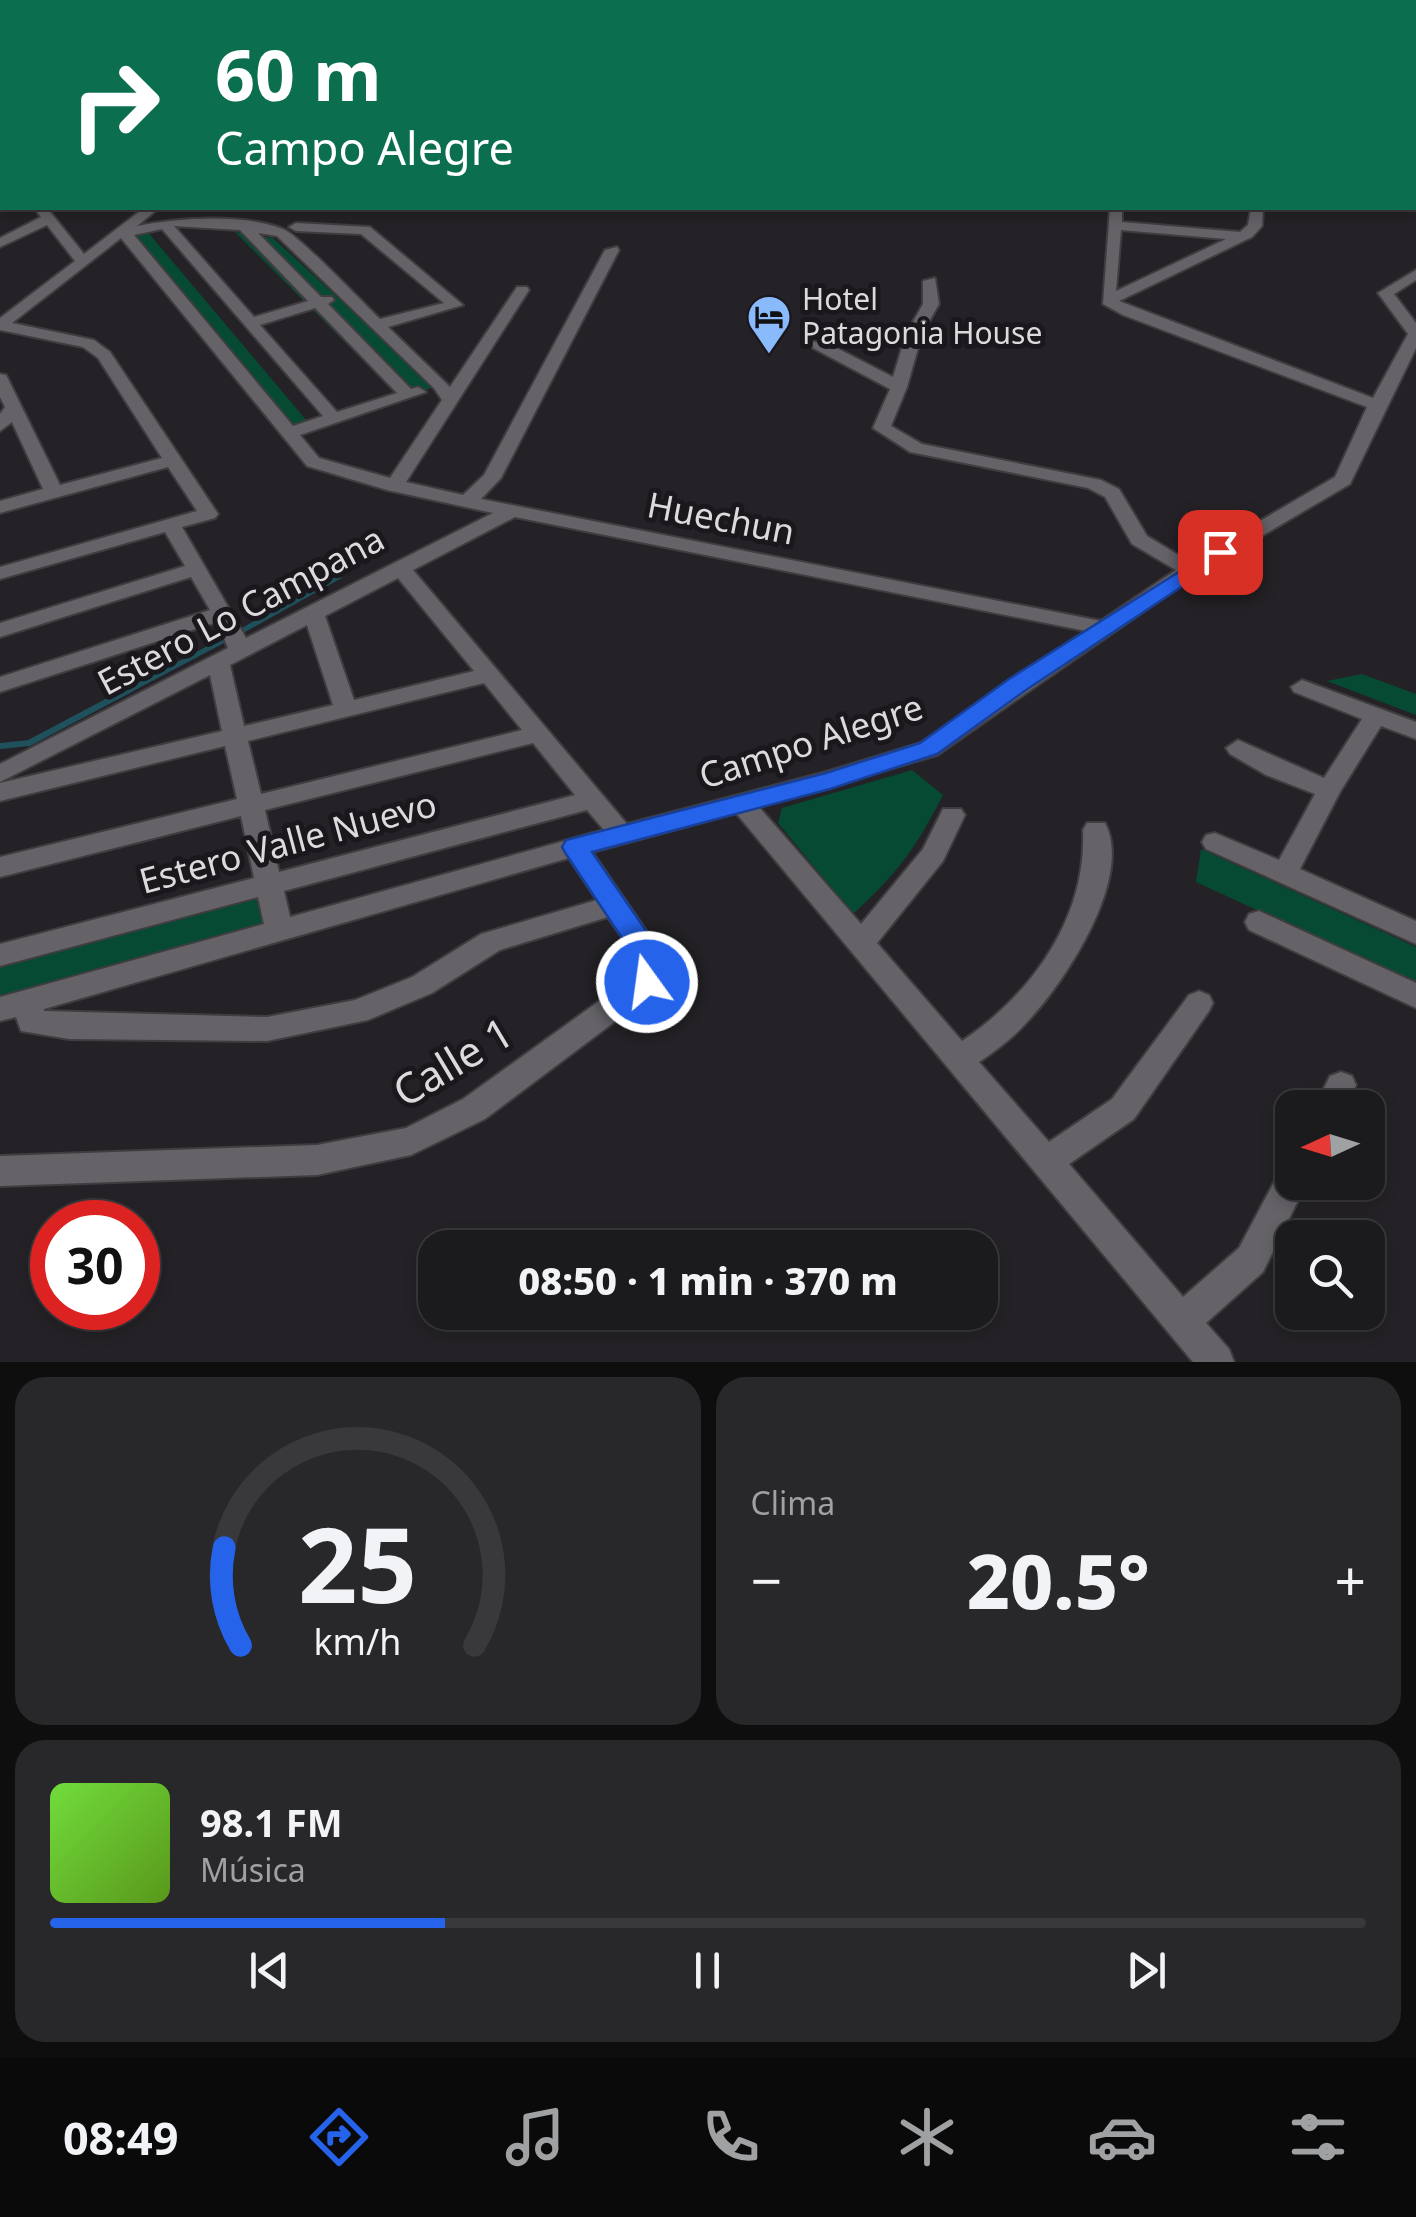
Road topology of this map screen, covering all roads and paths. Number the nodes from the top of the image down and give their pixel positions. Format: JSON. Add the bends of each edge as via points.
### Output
{"nodes":[{"id":1,"x":150,"y":210,"type":"edge"},
{"id":2,"x":242,"y":210,"type":"edge"},
{"id":3,"x":313,"y":210,"type":"edge"},
{"id":4,"x":1257,"y":210,"type":"edge"},
{"id":5,"x":43,"y":214,"type":"edge"},
{"id":6,"x":1116,"y":216,"type":"edge"},
{"id":7,"x":164,"y":224,"type":"junction"},
{"id":8,"x":224,"y":224,"type":"junction"},
{"id":9,"x":244,"y":226,"type":"junction"},
{"id":10,"x":288,"y":230,"type":"junction"},
{"id":11,"x":122,"y":233,"type":"junction"},
{"id":12,"x":1242,"y":236,"type":"junction"},
{"id":13,"x":0,"y":244,"type":"edge"},
{"id":14,"x":612,"y":250,"type":"dead end"},
{"id":15,"x":81,"y":259,"type":"junction"},
{"id":16,"x":1416,"y":274,"type":"edge"},
{"id":17,"x":930,"y":281,"type":"dead end"},
{"id":18,"x":522,"y":290,"type":"dead end"},
{"id":19,"x":346,"y":294,"type":"junction"},
{"id":20,"x":1108,"y":301,"type":"junction"},
{"id":21,"x":316,"y":304,"type":"junction"},
{"id":22,"x":246,"y":320,"type":"junction"},
{"id":23,"x":0,"y":325,"type":"edge"},
{"id":24,"x":377,"y":325,"type":"junction"},
{"id":25,"x":207,"y":328,"type":"junction"},
{"id":26,"x":820,"y":346,"type":"dead end"},
{"id":27,"x":0,"y":379,"type":"edge"},
{"id":28,"x":899,"y":387,"type":"junction"},
{"id":29,"x":445,"y":392,"type":"junction"},
{"id":30,"x":408,"y":395,"type":"junction"},
{"id":31,"x":14,"y":405,"type":"junction"},
{"id":32,"x":1377,"y":405,"type":"junction"},
{"id":33,"x":334,"y":419,"type":"junction"},
{"id":34,"x":0,"y":426,"type":"edge"},
{"id":35,"x":291,"y":432,"type":"junction"},
{"id":36,"x":174,"y":460,"type":"junction"},
{"id":37,"x":394,"y":486,"type":"junction"},
{"id":38,"x":54,"y":492,"type":"junction"},
{"id":39,"x":467,"y":502,"type":"junction"},
{"id":40,"x":0,"y":507,"type":"edge"},
{"id":41,"x":514,"y":510,"type":"junction"},
{"id":42,"x":170,"y":524,"type":"junction"},
{"id":43,"x":400,"y":567,"type":"junction"},
{"id":44,"x":196,"y":569,"type":"junction"},
{"id":45,"x":1190,"y":570,"type":"junction"},
{"id":46,"x":0,"y":573,"type":"edge"},
{"id":47,"x":313,"y":613,"type":"junction"},
{"id":48,"x":1103,"y":628,"type":"junction"},
{"id":49,"x":0,"y":630,"type":"edge"},
{"id":50,"x":230,"y":639,"type":"junction"},
{"id":51,"x":489,"y":675,"type":"junction"},
{"id":52,"x":0,"y":685,"type":"edge"},
{"id":53,"x":1302,"y":687,"type":"dead end"},
{"id":54,"x":346,"y":710,"type":"junction"},
{"id":55,"x":1376,"y":716,"type":"junction"},
{"id":56,"x":1416,"y":731,"type":"edge"},
{"id":57,"x":82,"y":734,"type":"junction"},
{"id":58,"x":538,"y":734,"type":"junction"},
{"id":59,"x":235,"y":736,"type":"junction"},
{"id":60,"x":1238,"y":748,"type":"dead end"},
{"id":61,"x":88,"y":771,"type":"junction"},
{"id":62,"x":0,"y":774,"type":"edge"},
{"id":63,"x":1329,"y":790,"type":"junction"},
{"id":64,"x":0,"y":792,"type":"edge"},
{"id":65,"x":594,"y":798,"type":"junction"},
{"id":66,"x":742,"y":804,"type":"junction"},
{"id":67,"x":251,"y":805,"type":"junction"},
{"id":68,"x":952,"y":815,"type":"dead end"},
{"id":69,"x":1096,"y":830,"type":"dead end"},
{"id":70,"x":622,"y":836,"type":"junction"},
{"id":71,"x":1215,"y":842,"type":"dead end"},
{"id":72,"x":575,"y":847,"type":"junction"},
{"id":73,"x":0,"y":867,"type":"edge"},
{"id":74,"x":1285,"y":874,"type":"junction"},
{"id":75,"x":269,"y":883,"type":"junction"},
{"id":76,"x":614,"y":904,"type":"junction"},
{"id":77,"x":1260,"y":922,"type":"dead end"},
{"id":78,"x":279,"y":928,"type":"junction"},
{"id":79,"x":1416,"y":933,"type":"edge"},
{"id":80,"x":859,"y":946,"type":"junction"},
{"id":81,"x":0,"y":956,"type":"edge"},
{"id":82,"x":1416,"y":996,"type":"edge"},
{"id":83,"x":1199,"y":1002,"type":"dead end"},
{"id":84,"x":14,"y":1005,"type":"edge"},
{"id":85,"x":958,"y":1060,"type":"junction"},
{"id":86,"x":1046,"y":1162,"type":"junction"},
{"id":87,"x":0,"y":1171,"type":"edge"},
{"id":88,"x":1282,"y":1200,"type":"edge"},
{"id":89,"x":1181,"y":1322,"type":"junction"},
{"id":90,"x":1216,"y":1362,"type":"edge"}],
"edges":[{"from":1,"to":11,"type":"street"},
{"from":2,"to":8,"type":"street"},
{"from":3,"to":10,"type":"street"},
{"from":4,"to":12,"type":"street","via":[[1255,226]]},
{"from":5,"to":13,"type":"street"},
{"from":5,"to":15,"type":"street"},
{"from":6,"to":12,"type":"street"},
{"from":6,"to":20,"type":"street"},
{"from":7,"to":8,"type":"street"},
{"from":7,"to":11,"type":"street"},
{"from":7,"to":22,"type":"street"},
{"from":8,"to":9,"type":"street"},
{"from":9,"to":10,"type":"street"},
{"from":9,"to":21,"type":"street"},
{"from":10,"to":19,"type":"street"},
{"from":10,"to":24,"type":"street","via":[[365,230],[455,306]]},
{"from":11,"to":15,"type":"street"},
{"from":11,"to":25,"type":"street"},
{"from":12,"to":20,"type":"street"},
{"from":14,"to":39,"type":"street","via":[[492,478]]},
{"from":15,"to":23,"type":"street"},
{"from":16,"to":32,"type":"street","name":"Campo Alegre","via":[[1385,293],[1416,334]]},
{"from":17,"to":28,"type":"street","via":[[932,304],[914,334]]},
{"from":18,"to":29,"type":"street"},
{"from":19,"to":21,"type":"street"},
{"from":19,"to":24,"type":"street"},
{"from":20,"to":32,"type":"street"},
{"from":21,"to":22,"type":"street"},
{"from":21,"to":30,"type":"street"},
{"from":22,"to":25,"type":"street"},
{"from":22,"to":33,"type":"street"},
{"from":23,"to":36,"type":"street","via":[[88,343],[104,356]]},
{"from":24,"to":29,"type":"street"},
{"from":25,"to":35,"type":"street"},
{"from":26,"to":28,"type":"street"},
{"from":27,"to":31,"type":"street"},
{"from":28,"to":45,"type":"street","via":[[882,428],[892,438],[1094,484],[1112,494],[1138,540]]},
{"from":29,"to":30,"type":"street"},
{"from":29,"to":37,"type":"street"},
{"from":30,"to":33,"type":"street"},
{"from":31,"to":34,"type":"street"},
{"from":31,"to":38,"type":"street"},
{"from":32,"to":45,"type":"street","name":"Campo Alegre","via":[[1343,480]]},
{"from":33,"to":35,"type":"street"},
{"from":35,"to":37,"type":"street","name":"Huechun","via":[[312,462]]},
{"from":36,"to":38,"type":"street"},
{"from":36,"to":42,"type":"street","via":[[208,514]]},
{"from":37,"to":39,"type":"street","name":"Huechun"},
{"from":38,"to":40,"type":"street"},
{"from":39,"to":41,"type":"street","name":"Huechun"},
{"from":41,"to":43,"type":"street","name":"Estero Lo Campana"},
{"from":41,"to":48,"type":"street","name":"Huechun"},
{"from":42,"to":44,"type":"street"},
{"from":42,"to":46,"type":"street"},
{"from":43,"to":47,"type":"street","name":"Estero Lo Campana"},
{"from":43,"to":51,"type":"street"},
{"from":44,"to":49,"type":"street"},
{"from":44,"to":50,"type":"street"},
{"from":45,"to":48,"type":"street","name":"Campo Alegre"},
{"from":47,"to":50,"type":"street","name":"Estero Lo Campana"},
{"from":47,"to":54,"type":"street"},
{"from":48,"to":66,"type":"street","name":"Campo Alegre","via":[[929,748]]},
{"from":50,"to":52,"type":"street"},
{"from":50,"to":57,"type":"street","name":"Estero Lo Campana"},
{"from":50,"to":59,"type":"street"},
{"from":51,"to":54,"type":"street"},
{"from":51,"to":58,"type":"street"},
{"from":53,"to":55,"type":"street"},
{"from":54,"to":59,"type":"street"},
{"from":55,"to":56,"type":"street"},
{"from":55,"to":63,"type":"street"},
{"from":57,"to":61,"type":"street"},
{"from":57,"to":62,"type":"street","name":"Estero Lo Campana"},
{"from":58,"to":65,"type":"street"},
{"from":58,"to":67,"type":"street"},
{"from":59,"to":61,"type":"street"},
{"from":59,"to":67,"type":"street"},
{"from":60,"to":63,"type":"street"},
{"from":61,"to":64,"type":"street"},
{"from":63,"to":74,"type":"street"},
{"from":65,"to":70,"type":"street"},
{"from":65,"to":75,"type":"street","name":"Estero Valle Nuevo"},
{"from":66,"to":70,"type":"street","name":"Campo Alegre"},
{"from":66,"to":80,"type":"street"},
{"from":67,"to":73,"type":"street"},
{"from":67,"to":75,"type":"street"},
{"from":68,"to":80,"type":"street","via":[[934,854]]},
{"from":69,"to":85,"type":"street","via":[[1093,888],[1076,927],[1032,998]]},
{"from":70,"to":72,"type":"street","name":"Campo Alegre"},
{"from":71,"to":74,"type":"street"},
{"from":72,"to":76,"type":"street","name":"Calle 1"},
{"from":72,"to":78,"type":"street","name":"Campo Alegre"},
{"from":74,"to":79,"type":"street"},
{"from":75,"to":78,"type":"street"},
{"from":75,"to":81,"type":"street","name":"Estero Valle Nuevo"},
{"from":76,"to":84,"type":"street","via":[[491,942],[422,984],[358,1011],[266,1029],[69,1028],[31,1022]]},
{"from":76,"to":87,"type":"street","name":"Calle 1","via":[[650,957],[647,982],[474,1110],[411,1141],[318,1160]]},
{"from":77,"to":82,"type":"street"},
{"from":78,"to":84,"type":"street","name":"Campo Alegre"},
{"from":80,"to":85,"type":"street"},
{"from":83,"to":86,"type":"street","via":[[1123,1109]]},
{"from":85,"to":86,"type":"street"},
{"from":86,"to":89,"type":"street"},
{"from":88,"to":89,"type":"street","via":[[1251,1260]]},
{"from":89,"to":90,"type":"street"}]}
